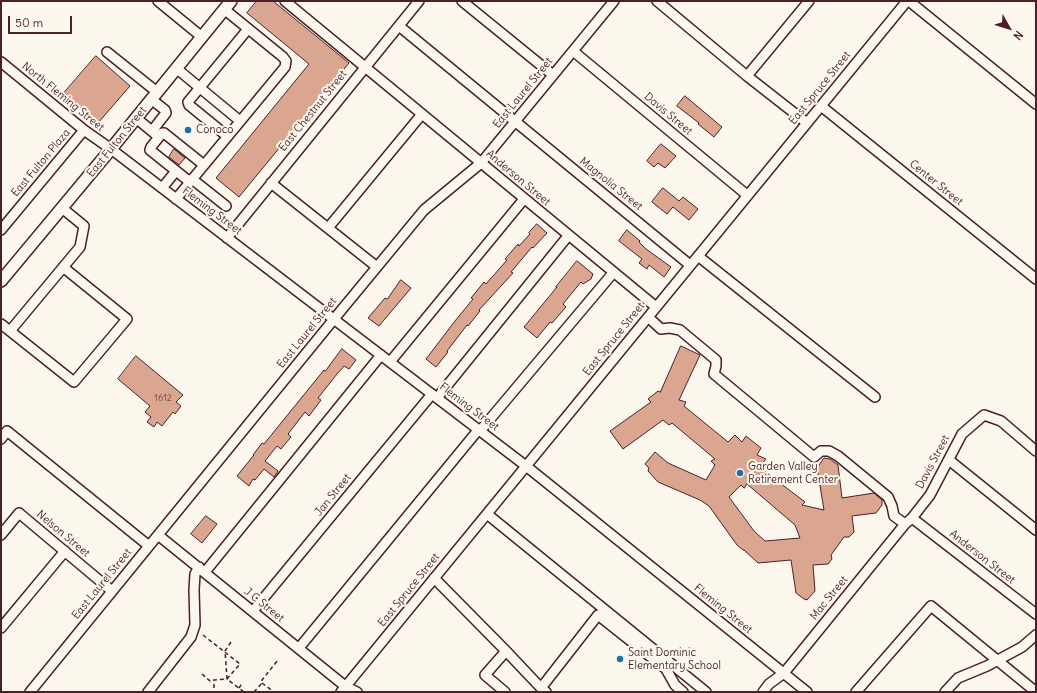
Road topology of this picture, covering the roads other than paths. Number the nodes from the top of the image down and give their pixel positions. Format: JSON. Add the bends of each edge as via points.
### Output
{"nodes":[{"id":1,"x":158,"y":1,"type":"edge"},
{"id":2,"x":285,"y":1,"type":"edge"},
{"id":3,"x":419,"y":1,"type":"edge"},
{"id":4,"x":462,"y":1,"type":"edge"},
{"id":5,"x":614,"y":1,"type":"edge"},
{"id":6,"x":657,"y":1,"type":"edge"},
{"id":7,"x":809,"y":1,"type":"edge"},
{"id":8,"x":905,"y":2,"type":"edge"},
{"id":9,"x":228,"y":5,"type":"edge"},
{"id":10,"x":399,"y":26,"type":"junction"},
{"id":11,"x":248,"y":29,"type":"junction"},
{"id":12,"x":202,"y":37,"type":"junction"},
{"id":13,"x":573,"y":51,"type":"junction"},
{"id":14,"x":108,"y":52,"type":"dead end"},
{"id":15,"x":1,"y":62,"type":"edge"},
{"id":16,"x":365,"y":67,"type":"junction"},
{"id":17,"x":176,"y":68,"type":"junction"},
{"id":18,"x":554,"y":75,"type":"junction"},
{"id":19,"x":747,"y":76,"type":"junction"},
{"id":20,"x":200,"y":88,"type":"junction"},
{"id":21,"x":154,"y":96,"type":"junction"},
{"id":22,"x":1036,"y":104,"type":"edge"},
{"id":23,"x":821,"y":106,"type":"junction"},
{"id":24,"x":422,"y":114,"type":"junction"},
{"id":25,"x":136,"y":118,"type":"junction"},
{"id":26,"x":240,"y":121,"type":"junction"},
{"id":27,"x":516,"y":121,"type":"junction"},
{"id":28,"x":806,"y":123,"type":"junction"},
{"id":29,"x":84,"y":130,"type":"junction"},
{"id":30,"x":155,"y":134,"type":"junction"},
{"id":31,"x":227,"y":136,"type":"junction"},
{"id":32,"x":111,"y":149,"type":"junction"},
{"id":33,"x":481,"y":163,"type":"junction"},
{"id":34,"x":204,"y":165,"type":"junction"},
{"id":35,"x":176,"y":171,"type":"junction"},
{"id":36,"x":191,"y":180,"type":"junction"},
{"id":37,"x":271,"y":183,"type":"junction"},
{"id":38,"x":162,"y":188,"type":"junction"},
{"id":39,"x":748,"y":195,"type":"junction"},
{"id":40,"x":176,"y":199,"type":"junction"},
{"id":41,"x":524,"y":199,"type":"junction"},
{"id":42,"x":226,"y":206,"type":"dead end"},
{"id":43,"x":62,"y":208,"type":"junction"},
{"id":44,"x":328,"y":228,"type":"junction"},
{"id":45,"x":1,"y":230,"type":"edge"},
{"id":46,"x":568,"y":236,"type":"junction"},
{"id":47,"x":227,"y":238,"type":"junction"},
{"id":48,"x":698,"y":256,"type":"junction"},
{"id":49,"x":690,"y":265,"type":"junction"},
{"id":50,"x":63,"y":267,"type":"junction"},
{"id":51,"x":377,"y":267,"type":"junction"},
{"id":52,"x":613,"y":273,"type":"junction"},
{"id":53,"x":1036,"y":279,"type":"edge"},
{"id":54,"x":1,"y":281,"type":"edge"},
{"id":55,"x":656,"y":307,"type":"junction"},
{"id":56,"x":648,"y":317,"type":"junction"},
{"id":57,"x":334,"y":319,"type":"junction"},
{"id":58,"x":1,"y":324,"type":"edge"},
{"id":59,"x":10,"y":331,"type":"junction"},
{"id":60,"x":381,"y":355,"type":"junction"},
{"id":61,"x":390,"y":362,"type":"junction"},
{"id":62,"x":434,"y":396,"type":"junction"},
{"id":63,"x":875,"y":397,"type":"dead end"},
{"id":64,"x":480,"y":430,"type":"junction"},
{"id":65,"x":1,"y":439,"type":"edge"},
{"id":66,"x":1036,"y":451,"type":"edge"},
{"id":67,"x":949,"y":460,"type":"junction"},
{"id":68,"x":526,"y":466,"type":"junction"},
{"id":69,"x":487,"y":514,"type":"junction"},
{"id":70,"x":912,"y":518,"type":"junction"},
{"id":71,"x":905,"y":524,"type":"junction"},
{"id":72,"x":1036,"y":530,"type":"edge"},
{"id":73,"x":1,"y":535,"type":"edge"},
{"id":74,"x":158,"y":535,"type":"junction"},
{"id":75,"x":149,"y":546,"type":"junction"},
{"id":76,"x":64,"y":551,"type":"junction"},
{"id":77,"x":202,"y":570,"type":"junction"},
{"id":78,"x":434,"y":578,"type":"junction"},
{"id":79,"x":112,"y":591,"type":"junction"},
{"id":80,"x":253,"y":611,"type":"junction"},
{"id":81,"x":1036,"y":614,"type":"edge"},
{"id":82,"x":1,"y":628,"type":"edge"},
{"id":83,"x":1036,"y":635,"type":"edge"},
{"id":84,"x":299,"y":648,"type":"junction"},
{"id":85,"x":506,"y":651,"type":"junction"},
{"id":86,"x":997,"y":660,"type":"junction"},
{"id":87,"x":784,"y":673,"type":"junction"},
{"id":88,"x":343,"y":689,"type":"edge"},
{"id":89,"x":543,"y":690,"type":"edge"},
{"id":90,"x":30,"y":692,"type":"edge"},
{"id":91,"x":148,"y":692,"type":"edge"},
{"id":92,"x":357,"y":692,"type":"edge"},
{"id":93,"x":505,"y":692,"type":"edge"},
{"id":94,"x":683,"y":692,"type":"edge"},
{"id":95,"x":706,"y":692,"type":"edge"},
{"id":96,"x":763,"y":692,"type":"edge"},
{"id":97,"x":807,"y":692,"type":"edge"},
{"id":98,"x":856,"y":692,"type":"edge"},
{"id":99,"x":945,"y":692,"type":"edge"},
{"id":100,"x":1036,"y":692,"type":"edge"}],
"edges":[{"from":1,"to":12,"type":"street"},
{"from":2,"to":16,"type":"street","name":"Anderson Street"},
{"from":3,"to":10,"type":"street","name":"East Chestnut Street"},
{"from":4,"to":18,"type":"street"},
{"from":5,"to":13,"type":"street","name":"East Laurel Street"},
{"from":6,"to":19,"type":"street"},
{"from":7,"to":19,"type":"street"},
{"from":8,"to":22,"type":"street"},
{"from":8,"to":23,"type":"street","name":"East Spruce Street"},
{"from":9,"to":11,"type":"street"},
{"from":9,"to":12,"type":"main road","name":"East Fulton Street"},
{"from":10,"to":16,"type":"street","name":"East Chestnut Street"},
{"from":10,"to":27,"type":"street","name":"Magnolia Street"},
{"from":11,"to":20,"type":"street"},
{"from":11,"to":26,"type":"street","via":[[286,61],[284,67]]},
{"from":12,"to":17,"type":"main road","name":"East Fulton Street"},
{"from":13,"to":18,"type":"street","name":"East Laurel Street"},
{"from":13,"to":39,"type":"street","name":"Davis Street"},
{"from":14,"to":21,"type":"street"},
{"from":15,"to":29,"type":"street","name":"North Fleming Street"},
{"from":16,"to":24,"type":"street","name":"Anderson Street"},
{"from":16,"to":37,"type":"street","name":"East Chestnut Street"},
{"from":17,"to":20,"type":"street"},
{"from":17,"to":21,"type":"main road","name":"East Fulton Street"},
{"from":18,"to":27,"type":"street","name":"East Laurel Street"},
{"from":19,"to":28,"type":"street"},
{"from":20,"to":26,"type":"street"},
{"from":20,"to":31,"type":"street","via":[[188,103]]},
{"from":21,"to":25,"type":"main road","name":"East Fulton Street"},
{"from":21,"to":30,"type":"street","via":[[166,112]]},
{"from":23,"to":28,"type":"street","name":"East Spruce Street"},
{"from":23,"to":53,"type":"street","name":"Center Street"},
{"from":24,"to":33,"type":"street","name":"Anderson Street"},
{"from":24,"to":44,"type":"street"},
{"from":25,"to":30,"type":"street"},
{"from":25,"to":32,"type":"main road","name":"East Fulton Street"},
{"from":26,"to":31,"type":"street"},
{"from":27,"to":33,"type":"street","name":"East Laurel Street"},
{"from":27,"to":49,"type":"street","name":"Magnolia Street"},
{"from":28,"to":39,"type":"street","name":"East Spruce Street"},
{"from":29,"to":32,"type":"street","name":"North Fleming Street"},
{"from":29,"to":45,"type":"street","name":"East Fulton Plaza"},
{"from":30,"to":34,"type":"street","via":[[164,133]]},
{"from":30,"to":35,"type":"street","via":[[150,150]]},
{"from":31,"to":34,"type":"street"},
{"from":32,"to":38,"type":"street","name":"Fleming Street"},
{"from":32,"to":43,"type":"main road","name":"East Fulton Street"},
{"from":33,"to":41,"type":"street","name":"Anderson Street"},
{"from":33,"to":51,"type":"street","name":"East Laurel Street","via":[[424,210]]},
{"from":34,"to":36,"type":"street"},
{"from":35,"to":36,"type":"street"},
{"from":35,"to":38,"type":"street"},
{"from":36,"to":40,"type":"street"},
{"from":36,"to":42,"type":"street"},
{"from":37,"to":44,"type":"street"},
{"from":37,"to":47,"type":"street","name":"East Chestnut Street"},
{"from":38,"to":40,"type":"street","name":"Fleming Street"},
{"from":39,"to":48,"type":"street","name":"East Spruce Street"},
{"from":40,"to":47,"type":"street","name":"Fleming Street"},
{"from":41,"to":46,"type":"street","name":"Anderson Street"},
{"from":41,"to":61,"type":"street"},
{"from":43,"to":50,"type":"street","via":[[84,226],[80,247]]},
{"from":43,"to":54,"type":"main road","name":"East Fulton Street"},
{"from":44,"to":51,"type":"street"},
{"from":46,"to":52,"type":"street","name":"Anderson Street"},
{"from":46,"to":62,"type":"street","name":"Jan Street"},
{"from":47,"to":57,"type":"street","name":"Fleming Street"},
{"from":48,"to":49,"type":"street","name":"East Spruce Street"},
{"from":48,"to":63,"type":"street"},
{"from":49,"to":55,"type":"street","name":"East Spruce Street"},
{"from":50,"to":59,"type":"street"},
{"from":50,"to":59,"type":"street","via":[[127,319],[74,382]]},
{"from":51,"to":57,"type":"street","name":"East Laurel Street"},
{"from":52,"to":55,"type":"street","name":"Anderson Street"},
{"from":52,"to":64,"type":"street"},
{"from":55,"to":56,"type":"street","name":"East Spruce Street"},
{"from":56,"to":68,"type":"street","name":"East Spruce Street"},
{"from":56,"to":71,"type":"street","via":[[661,328],[680,330],[716,360],[714,374],[814,457],[821,451],[829,451],[838,456],[888,497],[894,516]]},
{"from":57,"to":60,"type":"street","name":"Fleming Street"},
{"from":57,"to":74,"type":"street","name":"East Laurel Street"},
{"from":58,"to":59,"type":"street"},
{"from":60,"to":61,"type":"street","name":"Fleming Street"},
{"from":60,"to":77,"type":"street"},
{"from":61,"to":62,"type":"street","name":"Fleming Street"},
{"from":62,"to":64,"type":"street","name":"Fleming Street"},
{"from":62,"to":80,"type":"street","name":"Jan Street"},
{"from":64,"to":68,"type":"street","name":"Fleming Street"},
{"from":64,"to":84,"type":"street"},
{"from":65,"to":75,"type":"street","via":[[8,432]]},
{"from":66,"to":67,"type":"street","name":"Davis Street","via":[[1001,421],[984,415],[962,434]]},
{"from":67,"to":70,"type":"street","name":"Davis Street","via":[[930,495]]},
{"from":67,"to":72,"type":"street"},
{"from":68,"to":69,"type":"street","name":"East Spruce Street"},
{"from":68,"to":87,"type":"street","name":"Fleming Street"},
{"from":69,"to":78,"type":"street","name":"East Spruce Street"},
{"from":69,"to":95,"type":"street"},
{"from":70,"to":71,"type":"street","name":"Mac Street"},
{"from":70,"to":81,"type":"street","name":"Anderson Street"},
{"from":71,"to":87,"type":"street","name":"Mac Street"},
{"from":73,"to":76,"type":"street","name":"Nelson Street","via":[[19,513]]},
{"from":74,"to":75,"type":"street","name":"East Laurel Street"},
{"from":74,"to":77,"type":"street","name":"J C Street"},
{"from":75,"to":79,"type":"street","name":"East Laurel Street"},
{"from":76,"to":79,"type":"street","name":"Nelson Street"},
{"from":76,"to":82,"type":"street"},
{"from":77,"to":80,"type":"street","name":"J C Street"},
{"from":77,"to":91,"type":"street","via":[[195,574],[196,625],[191,637]]},
{"from":78,"to":85,"type":"street"},
{"from":78,"to":88,"type":"street","name":"East Spruce Street"},
{"from":79,"to":90,"type":"street","name":"East Laurel Street"},
{"from":80,"to":84,"type":"street","name":"J C Street"},
{"from":83,"to":86,"type":"street","via":[[1022,647]]},
{"from":84,"to":88,"type":"street","name":"J C Street"},
{"from":85,"to":89,"type":"street"},
{"from":85,"to":93,"type":"street","via":[[485,675]]},
{"from":86,"to":98,"type":"street","via":[[931,606]]},
{"from":86,"to":99,"type":"street","via":[[958,678]]},
{"from":86,"to":100,"type":"street"},
{"from":87,"to":96,"type":"street","name":"Mac Street"},
{"from":87,"to":97,"type":"street","name":"Fleming Street"},
{"from":88,"to":92,"type":"street","name":"J C Street"},
{"from":89,"to":94,"type":"street","via":[[598,615],[666,669],[675,685]]}]}
